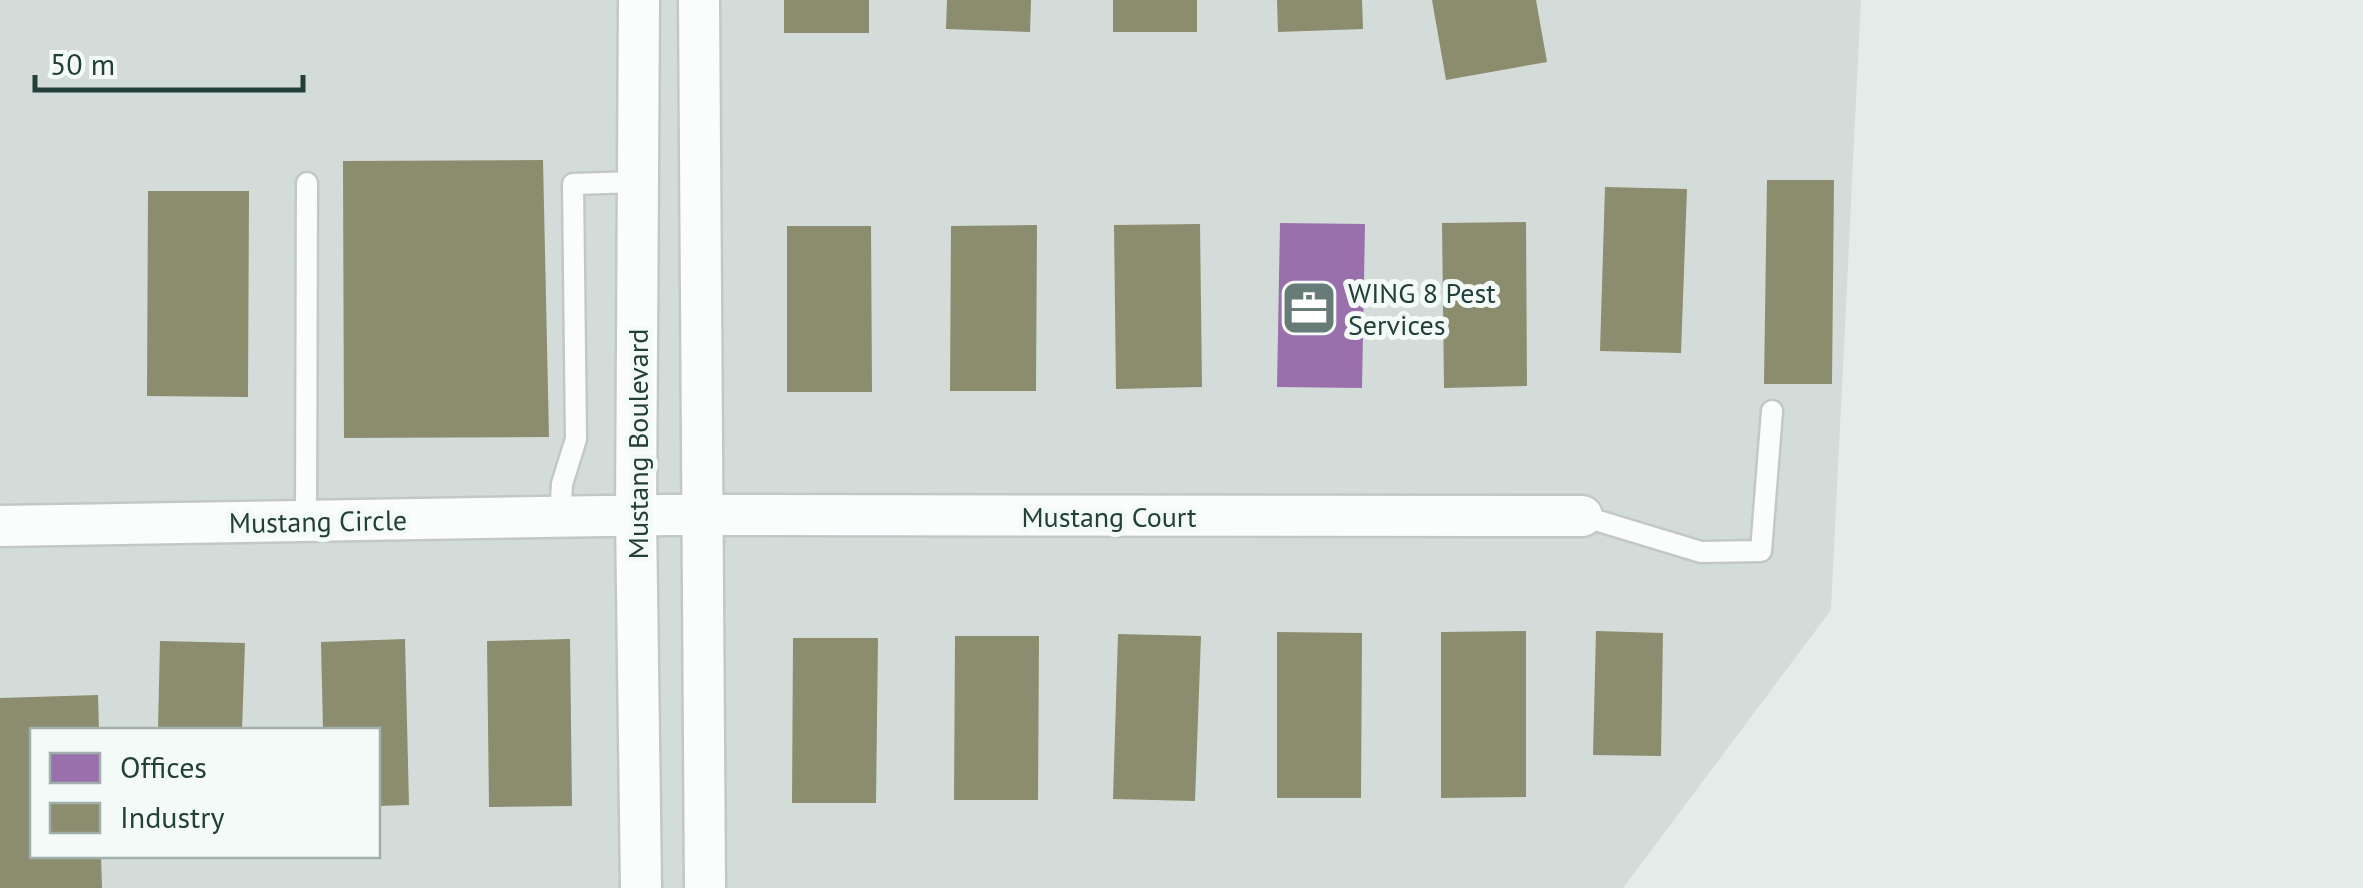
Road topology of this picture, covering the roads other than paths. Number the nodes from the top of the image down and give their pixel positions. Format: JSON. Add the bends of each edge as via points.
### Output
{"nodes":[{"id":1,"x":638,"y":0,"type":"edge"},
{"id":2,"x":699,"y":0,"type":"edge"},
{"id":3,"x":638,"y":182,"type":"junction"},
{"id":4,"x":307,"y":183,"type":"dead end"},
{"id":5,"x":1772,"y":411,"type":"dead end"},
{"id":6,"x":636,"y":516,"type":"junction"},
{"id":7,"x":702,"y":516,"type":"junction"},
{"id":8,"x":1582,"y":516,"type":"joint"},
{"id":9,"x":560,"y":517,"type":"junction"},
{"id":10,"x":306,"y":522,"type":"junction"},
{"id":11,"x":0,"y":526,"type":"edge"},
{"id":12,"x":641,"y":888,"type":"edge"},
{"id":13,"x":705,"y":888,"type":"edge"}],
"edges":[{"from":1,"to":3,"type":"street","name":"Mustang Boulevard"},
{"from":2,"to":7,"type":"street"},
{"from":3,"to":6,"type":"street","name":"Mustang Boulevard"},
{"from":3,"to":9,"type":"lane","via":[[573,184],[576,439]]},
{"from":4,"to":10,"type":"lane"},
{"from":5,"to":8,"type":"lane","via":[[1761,551],[1700,552]]},
{"from":6,"to":7,"type":"street","name":"Mustang Court"},
{"from":6,"to":9,"type":"street","name":"Mustang Circle"},
{"from":6,"to":12,"type":"street","name":"Mustang Boulevard"},
{"from":7,"to":8,"type":"street","name":"Mustang Court"},
{"from":7,"to":13,"type":"street"},
{"from":9,"to":10,"type":"street","name":"Mustang Circle"},
{"from":10,"to":11,"type":"street","name":"Mustang Circle"}]}
